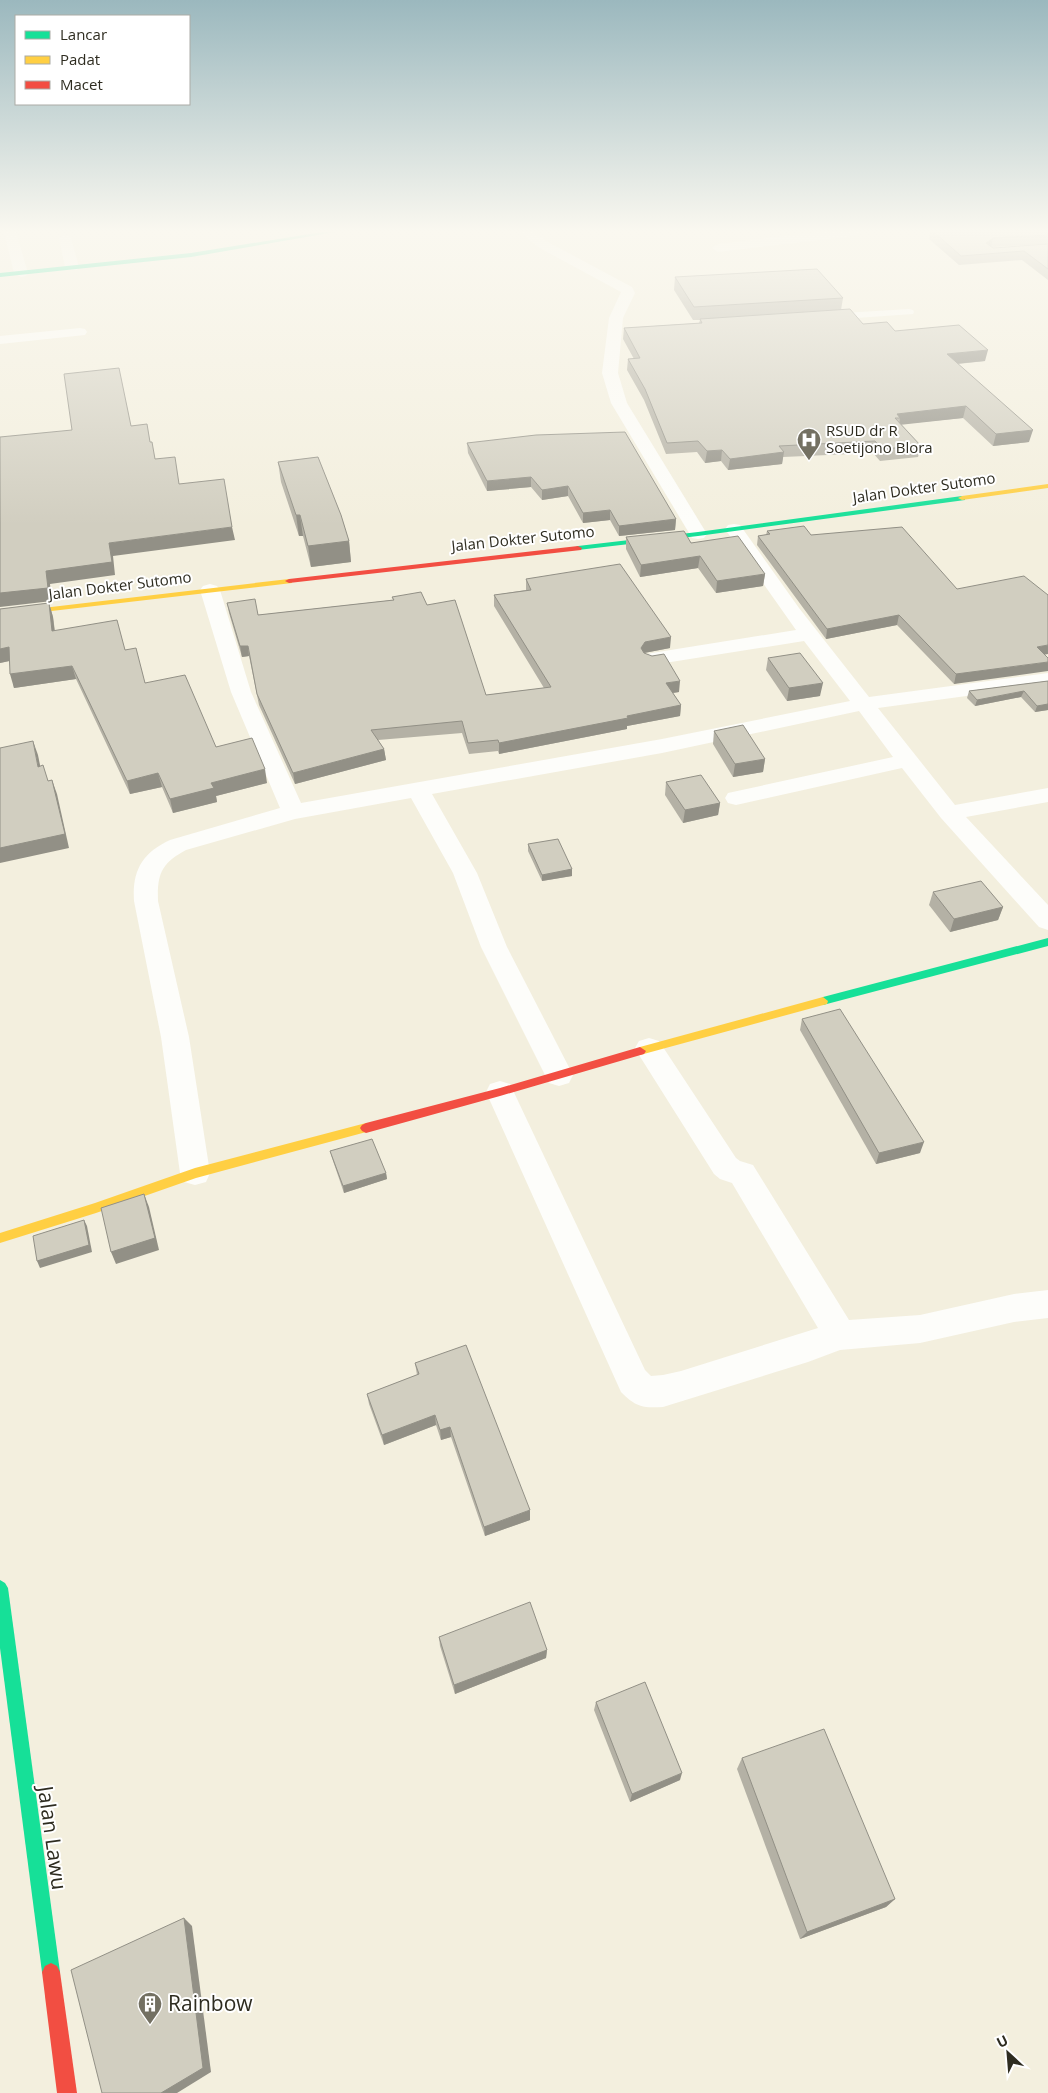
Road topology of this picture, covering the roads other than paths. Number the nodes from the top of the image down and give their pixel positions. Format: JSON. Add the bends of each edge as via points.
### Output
{"nodes":[{"id":1,"x":619,"y":330,"type":"edge"},
{"id":2,"x":80,"y":332,"type":"dead end"},
{"id":3,"x":0,"y":340,"type":"edge"},
{"id":4,"x":1048,"y":486,"type":"edge"},
{"id":5,"x":734,"y":529,"type":"junction"},
{"id":6,"x":698,"y":534,"type":"junction"},
{"id":7,"x":210,"y":590,"type":"junction"},
{"id":8,"x":0,"y":615,"type":"edge"},
{"id":9,"x":809,"y":634,"type":"junction"},
{"id":10,"x":652,"y":659,"type":"edge"},
{"id":11,"x":1048,"y":679,"type":"edge"},
{"id":12,"x":864,"y":704,"type":"junction"},
{"id":13,"x":908,"y":760,"type":"junction"},
{"id":14,"x":418,"y":790,"type":"junction"},
{"id":15,"x":1048,"y":795,"type":"edge"},
{"id":16,"x":736,"y":798,"type":"dead end"},
{"id":17,"x":293,"y":812,"type":"junction"},
{"id":18,"x":950,"y":813,"type":"junction"},
{"id":19,"x":1048,"y":921,"type":"edge"},
{"id":20,"x":1048,"y":942,"type":"edge"},
{"id":21,"x":649,"y":1048,"type":"junction"},
{"id":22,"x":559,"y":1075,"type":"junction"},
{"id":23,"x":500,"y":1092,"type":"junction"},
{"id":24,"x":195,"y":1173,"type":"junction"},
{"id":25,"x":0,"y":1238,"type":"edge"},
{"id":26,"x":1048,"y":1304,"type":"edge"},
{"id":27,"x":840,"y":1335,"type":"junction"},
{"id":28,"x":0,"y":1588,"type":"edge"},
{"id":29,"x":67,"y":2093,"type":"edge"}],
"edges":[{"from":1,"to":6,"type":"street","via":[[610,373],[619,403]]},
{"from":2,"to":3,"type":"street"},
{"from":4,"to":5,"type":"main road","name":"Jalan Dokter Sutomo"},
{"from":5,"to":6,"type":"main road","name":"Jalan Dokter Sutomo"},
{"from":5,"to":9,"type":"street"},
{"from":6,"to":7,"type":"main road","name":"Jalan Dokter Sutomo"},
{"from":7,"to":8,"type":"main road","name":"Jalan Dokter Sutomo"},
{"from":7,"to":17,"type":"street","via":[[241,692]]},
{"from":9,"to":10,"type":"street"},
{"from":9,"to":12,"type":"street"},
{"from":11,"to":12,"type":"street"},
{"from":12,"to":13,"type":"street"},
{"from":12,"to":14,"type":"street","via":[[662,746]]},
{"from":13,"to":16,"type":"street"},
{"from":13,"to":18,"type":"street"},
{"from":14,"to":17,"type":"street"},
{"from":14,"to":22,"type":"street","via":[[465,873],[494,946]]},
{"from":15,"to":18,"type":"street"},
{"from":17,"to":24,"type":"street","via":[[178,845],[162,854],[151,867],[145,883],[175,1037]]},
{"from":18,"to":19,"type":"street"},
{"from":20,"to":21,"type":"main road"},
{"from":21,"to":22,"type":"main road"},
{"from":21,"to":27,"type":"street","via":[[720,1159],[730,1172],[742,1174]]},
{"from":22,"to":23,"type":"main road"},
{"from":23,"to":24,"type":"main road"},
{"from":23,"to":27,"type":"street","via":[[633,1381],[644,1392],[681,1386]]},
{"from":24,"to":25,"type":"main road"},
{"from":26,"to":27,"type":"street","via":[[1014,1308],[920,1329]]},
{"from":28,"to":29,"type":"main road","name":"Jalan Lawu"}]}
